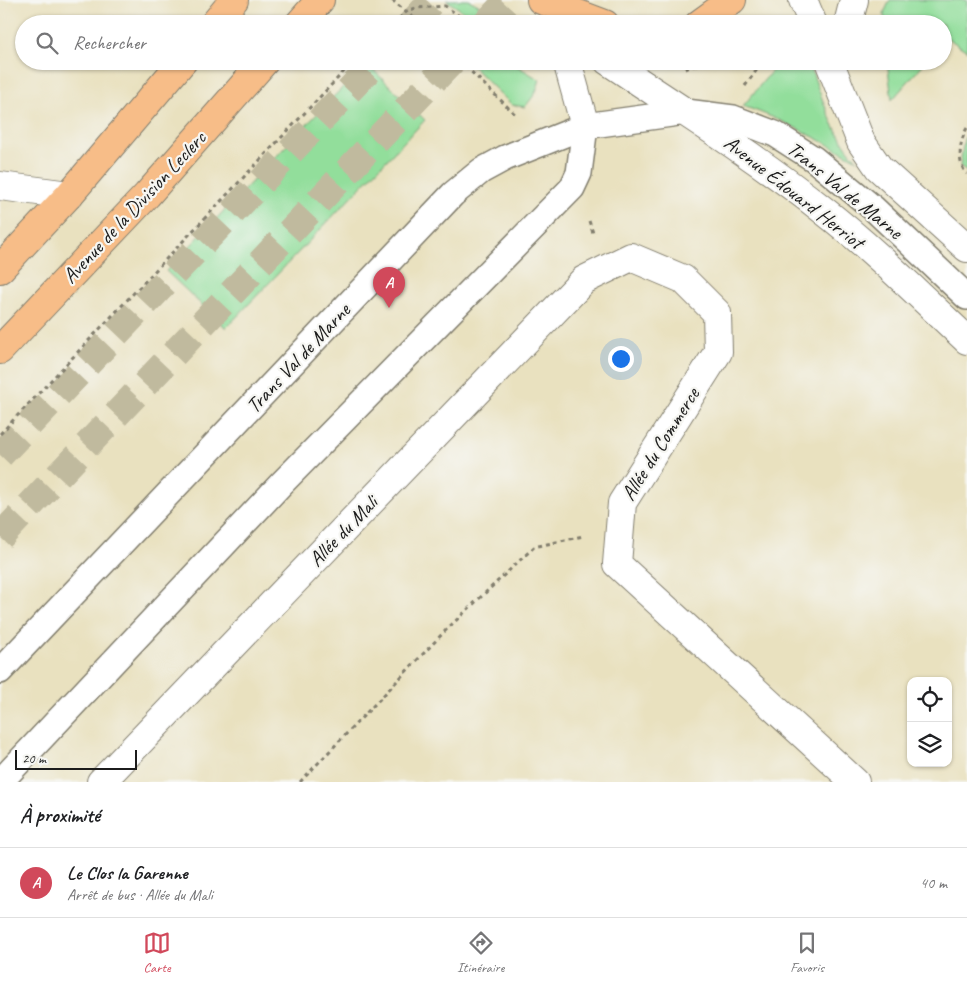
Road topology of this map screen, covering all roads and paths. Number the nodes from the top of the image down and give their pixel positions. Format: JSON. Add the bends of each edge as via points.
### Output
{"nodes":[{"id":1,"x":234,"y":0,"type":"edge"},
{"id":2,"x":320,"y":0,"type":"edge"},
{"id":3,"x":392,"y":0,"type":"edge"},
{"id":4,"x":732,"y":0,"type":"edge"},
{"id":5,"x":803,"y":0,"type":"edge"},
{"id":6,"x":854,"y":0,"type":"edge"},
{"id":7,"x":554,"y":7,"type":"edge"},
{"id":8,"x":407,"y":11,"type":"junction"},
{"id":9,"x":222,"y":15,"type":"edge"},
{"id":10,"x":306,"y":15,"type":"edge"},
{"id":11,"x":403,"y":15,"type":"edge"},
{"id":12,"x":411,"y":15,"type":"edge"},
{"id":13,"x":458,"y":15,"type":"edge"},
{"id":14,"x":578,"y":15,"type":"edge"},
{"id":15,"x":711,"y":15,"type":"edge"},
{"id":16,"x":809,"y":15,"type":"edge"},
{"id":17,"x":850,"y":15,"type":"edge"},
{"id":18,"x":175,"y":70,"type":"edge"},
{"id":19,"x":257,"y":70,"type":"edge"},
{"id":20,"x":345,"y":70,"type":"edge"},
{"id":21,"x":469,"y":70,"type":"edge"},
{"id":22,"x":570,"y":70,"type":"edge"},
{"id":23,"x":622,"y":70,"type":"edge"},
{"id":24,"x":757,"y":70,"type":"edge"},
{"id":25,"x":836,"y":70,"type":"edge"},
{"id":26,"x":742,"y":91,"type":"dead end"},
{"id":27,"x":686,"y":112,"type":"junction"},
{"id":28,"x":521,"y":120,"type":"dead end"},
{"id":29,"x":584,"y":126,"type":"junction"},
{"id":30,"x":967,"y":128,"type":"edge"},
{"id":31,"x":967,"y":174,"type":"edge"},
{"id":32,"x":0,"y":186,"type":"edge"},
{"id":33,"x":572,"y":188,"type":"junction"},
{"id":34,"x":69,"y":196,"type":"junction"},
{"id":35,"x":967,"y":248,"type":"edge"},
{"id":36,"x":0,"y":269,"type":"edge"},
{"id":37,"x":595,"y":275,"type":"junction"},
{"id":38,"x":967,"y":297,"type":"edge"},
{"id":39,"x":967,"y":340,"type":"edge"},
{"id":40,"x":0,"y":350,"type":"edge"},
{"id":41,"x":0,"y":434,"type":"edge"},
{"id":42,"x":620,"y":528,"type":"junction"},
{"id":43,"x":0,"y":671,"type":"edge"},
{"id":44,"x":0,"y":782,"type":"edge"},
{"id":45,"x":101,"y":782,"type":"edge"},
{"id":46,"x":300,"y":782,"type":"edge"},
{"id":47,"x":855,"y":782,"type":"edge"}],
"edges":[{"from":1,"to":9,"type":"main road"},
{"from":2,"to":10,"type":"main road"},
{"from":3,"to":8,"type":"path"},
{"from":4,"to":15,"type":"main road"},
{"from":5,"to":16,"type":"street"},
{"from":6,"to":17,"type":"street"},
{"from":7,"to":14,"type":"main road"},
{"from":8,"to":11,"type":"path"},
{"from":8,"to":12,"type":"path"},
{"from":8,"to":13,"type":"path","via":[[445,6]]},
{"from":18,"to":34,"type":"main road"},
{"from":19,"to":40,"type":"main road","name":"Avenue de la Division Leclerc","via":[[146,196]]},
{"from":20,"to":41,"type":"path"},
{"from":21,"to":28,"type":"path"},
{"from":22,"to":29,"type":"street"},
{"from":23,"to":27,"type":"street","name":"Avenue Édouard Herriot"},
{"from":24,"to":26,"type":"path"},
{"from":25,"to":35,"type":"street","via":[[860,142],[879,168]]},
{"from":27,"to":29,"type":"lane","name":"Trans Val de Marne"},
{"from":27,"to":38,"type":"lane","name":"Trans Val de Marne","via":[[732,118],[755,125],[793,145],[872,208]]},
{"from":27,"to":39,"type":"street","name":"Avenue Édouard Herriot","via":[[824,211]]},
{"from":29,"to":33,"type":"lane","via":[[579,173]]},
{"from":29,"to":43,"type":"lane","name":"Trans Val de Marne","via":[[505,158],[481,171],[453,194]]},
{"from":30,"to":31,"type":"path","via":[[959,150]]},
{"from":32,"to":34,"type":"street"},
{"from":33,"to":37,"type":"path","via":[[584,206]]},
{"from":33,"to":44,"type":"lane","via":[[281,484]]},
{"from":34,"to":36,"type":"main road"},
{"from":37,"to":42,"type":"street","name":"Allée du Commerce","via":[[631,258],[683,279],[717,313],[718,352],[622,503]]},
{"from":37,"to":45,"type":"street","name":"Allée du Mali"},
{"from":42,"to":46,"type":"path","via":[[534,547],[448,628]]},
{"from":42,"to":47,"type":"street","name":"Allée du Commerce","via":[[617,564]]}]}
